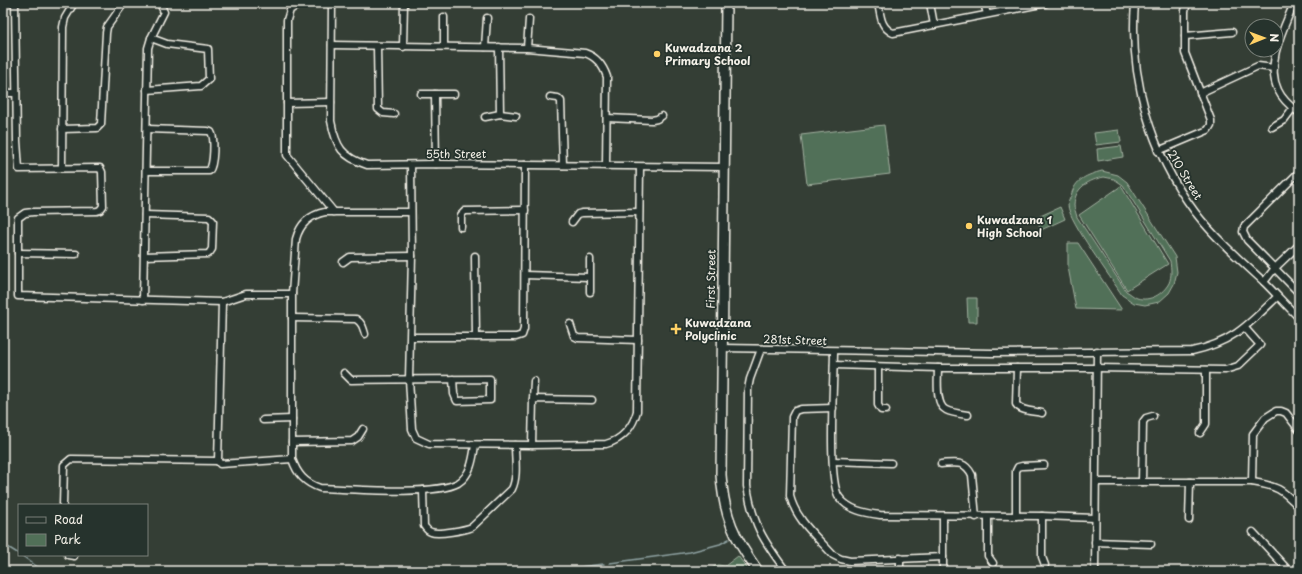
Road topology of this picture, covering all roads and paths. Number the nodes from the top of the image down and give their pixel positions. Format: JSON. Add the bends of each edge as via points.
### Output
{"nodes":[{"id":1,"x":15,"y":3,"type":"edge"},
{"id":2,"x":74,"y":3,"type":"edge"},
{"id":3,"x":124,"y":3,"type":"edge"},
{"id":4,"x":160,"y":3,"type":"edge"},
{"id":5,"x":301,"y":3,"type":"edge"},
{"id":6,"x":332,"y":3,"type":"edge"},
{"id":7,"x":404,"y":3,"type":"edge"},
{"id":8,"x":726,"y":3,"type":"edge"},
{"id":9,"x":878,"y":3,"type":"edge"},
{"id":10,"x":930,"y":3,"type":"edge"},
{"id":11,"x":984,"y":3,"type":"edge"},
{"id":12,"x":1046,"y":3,"type":"edge"},
{"id":13,"x":1135,"y":3,"type":"edge"},
{"id":14,"x":1187,"y":3,"type":"edge"},
{"id":15,"x":1294,"y":3,"type":"edge"},
{"id":16,"x":1036,"y":4,"type":"edge"},
{"id":17,"x":987,"y":14,"type":"junction"},
{"id":18,"x":444,"y":18,"type":"dead end"},
{"id":19,"x":487,"y":18,"type":"dead end"},
{"id":20,"x":529,"y":19,"type":"dead end"},
{"id":21,"x":934,"y":25,"type":"junction"},
{"id":22,"x":1232,"y":32,"type":"dead end"},
{"id":23,"x":1185,"y":36,"type":"junction"},
{"id":24,"x":151,"y":38,"type":"junction"},
{"id":25,"x":332,"y":45,"type":"junction"},
{"id":26,"x":377,"y":46,"type":"junction"},
{"id":27,"x":444,"y":46,"type":"junction"},
{"id":28,"x":404,"y":47,"type":"junction"},
{"id":29,"x":485,"y":47,"type":"junction"},
{"id":30,"x":499,"y":47,"type":"junction"},
{"id":31,"x":527,"y":48,"type":"junction"},
{"id":32,"x":1274,"y":68,"type":"junction"},
{"id":33,"x":147,"y":90,"type":"junction"},
{"id":34,"x":3,"y":93,"type":"edge"},
{"id":35,"x":16,"y":93,"type":"junction"},
{"id":36,"x":1200,"y":93,"type":"junction"},
{"id":37,"x":421,"y":94,"type":"dead end"},
{"id":38,"x":435,"y":94,"type":"junction"},
{"id":39,"x":454,"y":94,"type":"dead end"},
{"id":40,"x":550,"y":97,"type":"dead end"},
{"id":41,"x":331,"y":102,"type":"junction"},
{"id":42,"x":287,"y":103,"type":"junction"},
{"id":43,"x":1293,"y":108,"type":"junction"},
{"id":44,"x":1299,"y":113,"type":"edge"},
{"id":45,"x":394,"y":114,"type":"dead end"},
{"id":46,"x":500,"y":114,"type":"junction"},
{"id":47,"x":516,"y":116,"type":"dead end"},
{"id":48,"x":662,"y":116,"type":"dead end"},
{"id":49,"x":485,"y":117,"type":"dead end"},
{"id":50,"x":607,"y":118,"type":"junction"},
{"id":51,"x":1272,"y":127,"type":"dead end"},
{"id":52,"x":62,"y":129,"type":"junction"},
{"id":53,"x":147,"y":129,"type":"junction"},
{"id":54,"x":1158,"y":151,"type":"junction"},
{"id":55,"x":436,"y":164,"type":"junction"},
{"id":56,"x":411,"y":165,"type":"junction"},
{"id":57,"x":525,"y":165,"type":"junction"},
{"id":58,"x":563,"y":165,"type":"junction"},
{"id":59,"x":606,"y":166,"type":"junction"},
{"id":60,"x":640,"y":167,"type":"junction"},
{"id":61,"x":62,"y":168,"type":"junction"},
{"id":62,"x":725,"y":168,"type":"junction"},
{"id":63,"x":146,"y":171,"type":"junction"},
{"id":64,"x":1299,"y":172,"type":"edge"},
{"id":65,"x":525,"y":210,"type":"junction"},
{"id":66,"x":334,"y":212,"type":"junction"},
{"id":67,"x":411,"y":212,"type":"junction"},
{"id":68,"x":639,"y":212,"type":"junction"},
{"id":69,"x":145,"y":215,"type":"junction"},
{"id":70,"x":572,"y":222,"type":"dead end"},
{"id":71,"x":461,"y":227,"type":"dead end"},
{"id":72,"x":1299,"y":245,"type":"edge"},
{"id":73,"x":18,"y":253,"type":"junction"},
{"id":74,"x":76,"y":254,"type":"dead end"},
{"id":75,"x":144,"y":256,"type":"junction"},
{"id":76,"x":412,"y":256,"type":"junction"},
{"id":77,"x":475,"y":256,"type":"dead end"},
{"id":78,"x":590,"y":259,"type":"dead end"},
{"id":79,"x":343,"y":262,"type":"dead end"},
{"id":80,"x":1275,"y":268,"type":"junction"},
{"id":81,"x":525,"y":275,"type":"junction"},
{"id":82,"x":589,"y":277,"type":"junction"},
{"id":83,"x":1264,"y":282,"type":"junction"},
{"id":84,"x":590,"y":292,"type":"dead end"},
{"id":85,"x":1299,"y":293,"type":"edge"},
{"id":86,"x":292,"y":294,"type":"junction"},
{"id":87,"x":1277,"y":296,"type":"junction"},
{"id":88,"x":143,"y":300,"type":"junction"},
{"id":89,"x":222,"y":302,"type":"junction"},
{"id":90,"x":292,"y":318,"type":"junction"},
{"id":91,"x":1299,"y":318,"type":"edge"},
{"id":92,"x":570,"y":324,"type":"dead end"},
{"id":93,"x":1245,"y":328,"type":"junction"},
{"id":94,"x":364,"y":334,"type":"dead end"},
{"id":95,"x":411,"y":337,"type":"junction"},
{"id":96,"x":476,"y":337,"type":"junction"},
{"id":97,"x":638,"y":340,"type":"junction"},
{"id":98,"x":722,"y":348,"type":"junction"},
{"id":99,"x":761,"y":349,"type":"junction"},
{"id":100,"x":834,"y":351,"type":"junction"},
{"id":101,"x":1097,"y":351,"type":"junction"},
{"id":102,"x":834,"y":365,"type":"junction"},
{"id":103,"x":878,"y":367,"type":"junction"},
{"id":104,"x":938,"y":368,"type":"junction"},
{"id":105,"x":1017,"y":368,"type":"junction"},
{"id":106,"x":1097,"y":368,"type":"junction"},
{"id":107,"x":1206,"y":370,"type":"junction"},
{"id":108,"x":344,"y":373,"type":"dead end"},
{"id":109,"x":409,"y":379,"type":"junction"},
{"id":110,"x":453,"y":379,"type":"junction"},
{"id":111,"x":534,"y":381,"type":"dead end"},
{"id":112,"x":533,"y":399,"type":"junction"},
{"id":113,"x":592,"y":400,"type":"dead end"},
{"id":114,"x":833,"y":408,"type":"junction"},
{"id":115,"x":886,"y":410,"type":"dead end"},
{"id":116,"x":1042,"y":412,"type":"dead end"},
{"id":117,"x":968,"y":415,"type":"dead end"},
{"id":118,"x":1153,"y":416,"type":"dead end"},
{"id":119,"x":292,"y":419,"type":"junction"},
{"id":120,"x":263,"y":420,"type":"dead end"},
{"id":121,"x":363,"y":429,"type":"dead end"},
{"id":122,"x":1299,"y":430,"type":"edge"},
{"id":123,"x":1200,"y":433,"type":"dead end"},
{"id":124,"x":292,"y":442,"type":"junction"},
{"id":125,"x":476,"y":445,"type":"junction"},
{"id":126,"x":516,"y":445,"type":"junction"},
{"id":127,"x":532,"y":445,"type":"junction"},
{"id":128,"x":292,"y":459,"type":"junction"},
{"id":129,"x":218,"y":461,"type":"junction"},
{"id":130,"x":833,"y":461,"type":"junction"},
{"id":131,"x":891,"y":463,"type":"dead end"},
{"id":132,"x":941,"y":464,"type":"dead end"},
{"id":133,"x":1044,"y":465,"type":"dead end"},
{"id":134,"x":1097,"y":482,"type":"junction"},
{"id":135,"x":1142,"y":482,"type":"junction"},
{"id":136,"x":1190,"y":482,"type":"junction"},
{"id":137,"x":1252,"y":482,"type":"junction"},
{"id":138,"x":423,"y":490,"type":"junction"},
{"id":139,"x":63,"y":504,"type":"edge"},
{"id":140,"x":1299,"y":507,"type":"edge"},
{"id":141,"x":943,"y":516,"type":"junction"},
{"id":142,"x":988,"y":516,"type":"junction"},
{"id":143,"x":1016,"y":516,"type":"junction"},
{"id":144,"x":1042,"y":516,"type":"junction"},
{"id":145,"x":976,"y":517,"type":"junction"},
{"id":146,"x":1095,"y":518,"type":"junction"},
{"id":147,"x":1189,"y":520,"type":"dead end"},
{"id":148,"x":1253,"y":532,"type":"dead end"},
{"id":149,"x":1095,"y":542,"type":"junction"},
{"id":150,"x":1151,"y":544,"type":"dead end"},
{"id":151,"x":943,"y":557,"type":"junction"},
{"id":152,"x":900,"y":558,"type":"junction"},
{"id":153,"x":994,"y":563,"type":"dead end"},
{"id":154,"x":1045,"y":565,"type":"dead end"},
{"id":155,"x":758,"y":571,"type":"edge"},
{"id":156,"x":786,"y":571,"type":"edge"},
{"id":157,"x":900,"y":571,"type":"edge"},
{"id":158,"x":943,"y":571,"type":"edge"},
{"id":159,"x":1095,"y":571,"type":"edge"},
{"id":160,"x":1290,"y":571,"type":"edge"}],
"edges":[{"from":1,"to":35,"type":"street"},
{"from":2,"to":52,"type":"street","via":[[63,26]]},
{"from":3,"to":52,"type":"street","via":[[107,27],[101,124],[97,128]]},
{"from":4,"to":24,"type":"street","via":[[164,12]]},
{"from":5,"to":42,"type":"street","via":[[290,10],[287,20]]},
{"from":6,"to":25,"type":"street","name":"55th Street"},
{"from":7,"to":28,"type":"street"},
{"from":8,"to":62,"type":"street","name":"First Street"},
{"from":9,"to":21,"type":"street","via":[[882,24],[886,30],[893,33]]},
{"from":10,"to":21,"type":"street"},
{"from":11,"to":17,"type":"street"},
{"from":12,"to":16,"type":"street"},
{"from":13,"to":54,"type":"street","name":"210 Street","via":[[1137,76]]},
{"from":14,"to":23,"type":"street"},
{"from":15,"to":32,"type":"street","via":[[1280,36],[1274,57]]},
{"from":16,"to":17,"type":"street"},
{"from":17,"to":21,"type":"street"},
{"from":18,"to":27,"type":"street"},
{"from":19,"to":29,"type":"street"},
{"from":20,"to":31,"type":"street"},
{"from":22,"to":23,"type":"street"},
{"from":23,"to":36,"type":"street","via":[[1186,53]]},
{"from":24,"to":33,"type":"street","via":[[148,48]]},
{"from":24,"to":33,"type":"street","via":[[167,44],[208,49],[209,79],[201,86]]},
{"from":25,"to":26,"type":"street"},
{"from":25,"to":41,"type":"street","name":"55th Street"},
{"from":26,"to":28,"type":"street"},
{"from":26,"to":45,"type":"street","via":[[378,109],[383,113]]},
{"from":27,"to":28,"type":"street"},
{"from":27,"to":29,"type":"street"},
{"from":29,"to":30,"type":"street"},
{"from":30,"to":31,"type":"street"},
{"from":30,"to":46,"type":"street"},
{"from":31,"to":50,"type":"street","via":[[585,53],[595,58],[602,65],[607,77]]},
{"from":32,"to":36,"type":"street","via":[[1258,66]]},
{"from":32,"to":43,"type":"street","via":[[1274,80],[1278,91]]},
{"from":33,"to":53,"type":"street"},
{"from":34,"to":35,"type":"street"},
{"from":35,"to":61,"type":"street","via":[[19,169]]},
{"from":36,"to":54,"type":"street","via":[[1211,120],[1208,130]]},
{"from":37,"to":38,"type":"street"},
{"from":38,"to":39,"type":"street"},
{"from":38,"to":55,"type":"street"},
{"from":40,"to":58,"type":"street","via":[[561,101]]},
{"from":41,"to":42,"type":"street"},
{"from":41,"to":56,"type":"street","name":"55th Street","via":[[334,136],[347,156],[368,165]]},
{"from":42,"to":66,"type":"street","via":[[287,155]]},
{"from":43,"to":44,"type":"street"},
{"from":43,"to":51,"type":"street","via":[[1284,120]]},
{"from":46,"to":47,"type":"street"},
{"from":46,"to":49,"type":"street"},
{"from":48,"to":50,"type":"street","via":[[652,120]]},
{"from":50,"to":59,"type":"street"},
{"from":52,"to":61,"type":"street"},
{"from":53,"to":63,"type":"street"},
{"from":53,"to":63,"type":"street","via":[[211,132],[213,166],[209,171]]},
{"from":54,"to":83,"type":"street","name":"210 Street","via":[[1195,211],[1232,254]]},
{"from":55,"to":56,"type":"street","name":"55th Street"},
{"from":55,"to":57,"type":"street","name":"55th Street"},
{"from":56,"to":67,"type":"street"},
{"from":57,"to":58,"type":"street","name":"55th Street"},
{"from":57,"to":65,"type":"street"},
{"from":58,"to":59,"type":"street","name":"55th Street"},
{"from":59,"to":60,"type":"street","name":"55th Street"},
{"from":60,"to":62,"type":"street","name":"55th Street"},
{"from":60,"to":68,"type":"street"},
{"from":61,"to":73,"type":"street","via":[[102,169],[102,208],[97,211],[33,212],[22,215],[18,218]]},
{"from":62,"to":98,"type":"street","name":"First Street"},
{"from":63,"to":69,"type":"street"},
{"from":64,"to":80,"type":"street","via":[[1244,227],[1243,232],[1247,240]]},
{"from":65,"to":71,"type":"street","via":[[465,211],[461,215]]},
{"from":65,"to":81,"type":"street"},
{"from":66,"to":67,"type":"street"},
{"from":66,"to":86,"type":"street","via":[[317,214],[304,222],[297,232]]},
{"from":67,"to":76,"type":"street"},
{"from":68,"to":70,"type":"street","via":[[582,213]]},
{"from":68,"to":97,"type":"street"},
{"from":69,"to":75,"type":"street"},
{"from":69,"to":75,"type":"street","via":[[210,217],[213,221],[212,249],[208,254]]},
{"from":72,"to":80,"type":"street"},
{"from":73,"to":74,"type":"street"},
{"from":73,"to":88,"type":"street","via":[[18,296]]},
{"from":75,"to":88,"type":"street"},
{"from":76,"to":79,"type":"street","via":[[350,257]]},
{"from":76,"to":95,"type":"street"},
{"from":77,"to":96,"type":"street"},
{"from":78,"to":82,"type":"street"},
{"from":80,"to":83,"type":"street"},
{"from":80,"to":85,"type":"street"},
{"from":81,"to":82,"type":"street"},
{"from":81,"to":96,"type":"street","via":[[522,335]]},
{"from":82,"to":84,"type":"street"},
{"from":83,"to":87,"type":"street","name":"210 Street"},
{"from":86,"to":89,"type":"street","via":[[246,294]]},
{"from":86,"to":90,"type":"street"},
{"from":87,"to":91,"type":"street","name":"210 Street"},
{"from":87,"to":93,"type":"street","name":"281st Street"},
{"from":88,"to":89,"type":"street"},
{"from":89,"to":129,"type":"street"},
{"from":90,"to":94,"type":"street","via":[[356,319],[363,326]]},
{"from":90,"to":119,"type":"street"},
{"from":92,"to":97,"type":"street","via":[[574,336],[578,338]]},
{"from":93,"to":101,"type":"street","name":"281st Street","via":[[1226,340],[1192,351]]},
{"from":93,"to":107,"type":"street","via":[[1260,345],[1238,366],[1225,370]]},
{"from":95,"to":96,"type":"street"},
{"from":95,"to":109,"type":"street"},
{"from":97,"to":127,"type":"street","via":[[637,411],[635,419],[624,434],[614,442],[606,444]]},
{"from":98,"to":99,"type":"street","name":"281st Street"},
{"from":98,"to":155,"type":"street","name":"First Street","via":[[721,467],[724,503],[740,544]]},
{"from":99,"to":100,"type":"street","name":"281st Street"},
{"from":99,"to":156,"type":"street","via":[[748,389],[747,486],[757,528]]},
{"from":100,"to":101,"type":"street","name":"281st Street"},
{"from":100,"to":102,"type":"street"},
{"from":101,"to":106,"type":"street"},
{"from":102,"to":103,"type":"street"},
{"from":102,"to":114,"type":"street"},
{"from":103,"to":104,"type":"street"},
{"from":103,"to":115,"type":"street","via":[[878,405],[881,410]]},
{"from":104,"to":105,"type":"street"},
{"from":104,"to":117,"type":"street","via":[[941,407],[946,411]]},
{"from":105,"to":106,"type":"street"},
{"from":105,"to":116,"type":"street","via":[[1016,404],[1021,409]]},
{"from":106,"to":107,"type":"street"},
{"from":106,"to":134,"type":"street"},
{"from":107,"to":123,"type":"street","via":[[1206,424]]},
{"from":108,"to":109,"type":"street","via":[[350,380]]},
{"from":109,"to":110,"type":"street"},
{"from":109,"to":125,"type":"street","via":[[412,429],[416,438],[429,444]]},
{"from":110,"to":110,"type":"street","via":[[490,379],[490,400],[457,401]]},
{"from":111,"to":112,"type":"street"},
{"from":112,"to":113,"type":"street"},
{"from":112,"to":127,"type":"street"},
{"from":114,"to":130,"type":"street"},
{"from":114,"to":152,"type":"street","via":[[801,408],[795,411],[792,417],[792,506],[812,532],[841,560]]},
{"from":118,"to":135,"type":"street","via":[[1143,422]]},
{"from":119,"to":120,"type":"street"},
{"from":119,"to":124,"type":"street"},
{"from":121,"to":124,"type":"street","via":[[352,442]]},
{"from":122,"to":137,"type":"street","via":[[1286,413],[1281,411],[1276,411],[1265,418],[1254,434]]},
{"from":124,"to":128,"type":"street"},
{"from":125,"to":126,"type":"street"},
{"from":125,"to":138,"type":"street","via":[[472,464],[459,482],[449,487]]},
{"from":126,"to":127,"type":"street"},
{"from":126,"to":138,"type":"street","via":[[512,489],[472,527],[436,533],[427,530],[424,526]]},
{"from":128,"to":129,"type":"street","via":[[221,465]]},
{"from":128,"to":138,"type":"street","via":[[304,479],[320,488]]},
{"from":129,"to":139,"type":"street","via":[[70,460],[64,465]]},
{"from":130,"to":131,"type":"street"},
{"from":130,"to":141,"type":"street","via":[[837,492],[844,503],[851,507],[875,514]]},
{"from":132,"to":145,"type":"street","via":[[956,462],[969,469],[972,475]]},
{"from":133,"to":143,"type":"street","via":[[1018,467]]},
{"from":134,"to":135,"type":"street"},
{"from":134,"to":146,"type":"street"},
{"from":135,"to":136,"type":"street"},
{"from":136,"to":137,"type":"street"},
{"from":136,"to":147,"type":"street"},
{"from":137,"to":140,"type":"street","via":[[1278,488]]},
{"from":141,"to":145,"type":"street"},
{"from":141,"to":151,"type":"street"},
{"from":142,"to":143,"type":"street"},
{"from":142,"to":145,"type":"street"},
{"from":142,"to":153,"type":"street","via":[[988,556]]},
{"from":143,"to":144,"type":"street"},
{"from":144,"to":146,"type":"street"},
{"from":144,"to":154,"type":"street","via":[[1042,557]]},
{"from":146,"to":149,"type":"street"},
{"from":148,"to":160,"type":"street"},
{"from":149,"to":150,"type":"street"},
{"from":149,"to":159,"type":"street"},
{"from":151,"to":152,"type":"street"},
{"from":151,"to":158,"type":"street"},
{"from":152,"to":157,"type":"street"}]}
